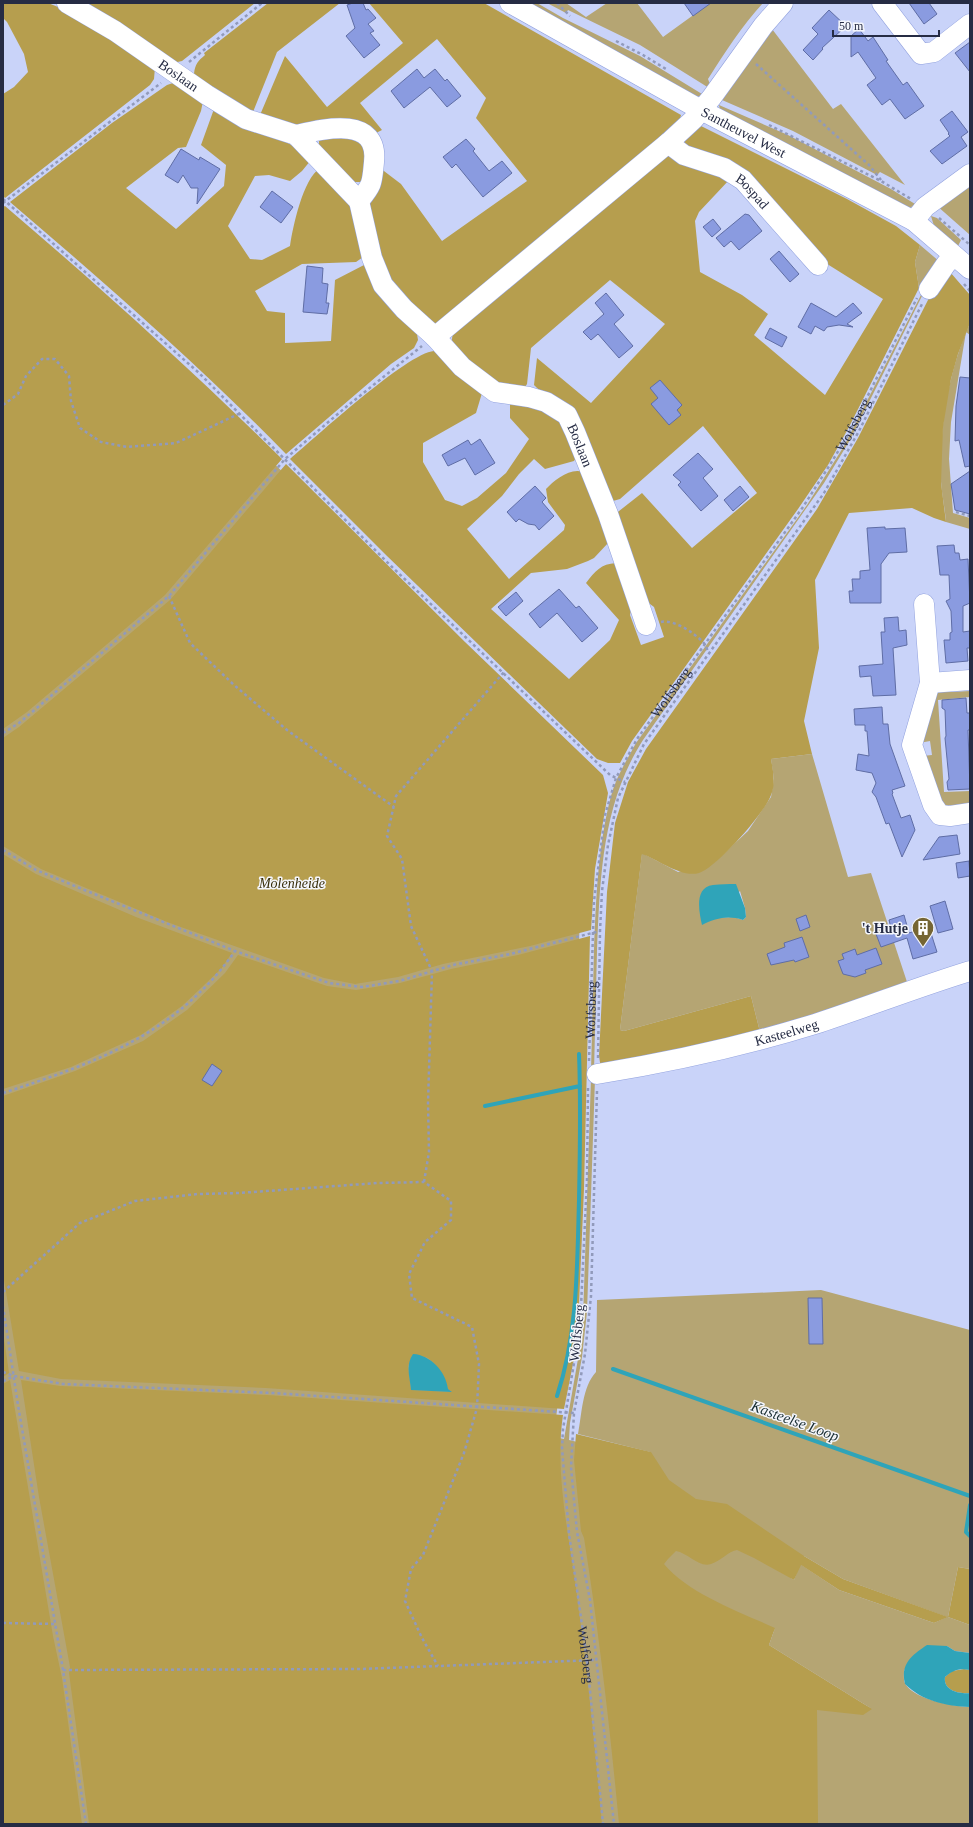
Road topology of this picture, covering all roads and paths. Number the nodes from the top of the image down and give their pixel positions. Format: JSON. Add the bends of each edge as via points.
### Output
{"nodes":[{"id":1,"x":67,"y":3,"type":"edge"},
{"id":2,"x":262,"y":3,"type":"edge"},
{"id":3,"x":510,"y":3,"type":"edge"},
{"id":4,"x":557,"y":3,"type":"edge"},
{"id":5,"x":783,"y":3,"type":"edge"},
{"id":6,"x":882,"y":3,"type":"edge"},
{"id":7,"x":573,"y":20,"type":"dead end"},
{"id":8,"x":970,"y":24,"type":"edge"},
{"id":9,"x":743,"y":52,"type":"junction"},
{"id":10,"x":176,"y":72,"type":"junction"},
{"id":11,"x":701,"y":110,"type":"junction"},
{"id":12,"x":764,"y":122,"type":"dead end"},
{"id":13,"x":296,"y":135,"type":"junction"},
{"id":14,"x":668,"y":143,"type":"junction"},
{"id":15,"x":970,"y":174,"type":"edge"},
{"id":16,"x":4,"y":201,"type":"edge"},
{"id":17,"x":359,"y":201,"type":"junction"},
{"id":18,"x":914,"y":221,"type":"junction"},
{"id":19,"x":970,"y":238,"type":"edge"},
{"id":20,"x":964,"y":247,"type":"edge"},
{"id":21,"x":818,"y":265,"type":"dead end"},
{"id":22,"x":970,"y":269,"type":"edge"},
{"id":23,"x":929,"y":289,"type":"junction"},
{"id":24,"x":435,"y":337,"type":"junction"},
{"id":25,"x":3,"y":405,"type":"edge"},
{"id":26,"x":241,"y":413,"type":"junction"},
{"id":27,"x":285,"y":459,"type":"junction"},
{"id":28,"x":956,"y":512,"type":"dead end"},
{"id":29,"x":970,"y":516,"type":"edge"},
{"id":30,"x":169,"y":596,"type":"junction"},
{"id":31,"x":924,"y":604,"type":"dead end"},
{"id":32,"x":646,"y":625,"type":"joint"},
{"id":33,"x":705,"y":643,"type":"junction"},
{"id":34,"x":709,"y":654,"type":"junction"},
{"id":35,"x":504,"y":672,"type":"junction"},
{"id":36,"x":970,"y":680,"type":"edge"},
{"id":37,"x":930,"y":683,"type":"junction"},
{"id":38,"x":3,"y":733,"type":"edge"},
{"id":39,"x":616,"y":778,"type":"junction"},
{"id":40,"x":625,"y":782,"type":"junction"},
{"id":41,"x":394,"y":807,"type":"junction"},
{"id":42,"x":970,"y":813,"type":"edge"},
{"id":43,"x":3,"y":850,"type":"edge"},
{"id":44,"x":600,"y":931,"type":"junction"},
{"id":45,"x":593,"y":933,"type":"junction"},
{"id":46,"x":235,"y":951,"type":"junction"},
{"id":47,"x":970,"y":970,"type":"edge"},
{"id":48,"x":432,"y":971,"type":"junction"},
{"id":49,"x":592,"y":1075,"type":"junction"},
{"id":50,"x":3,"y":1093,"type":"edge"},
{"id":51,"x":424,"y":1182,"type":"junction"},
{"id":52,"x":3,"y":1292,"type":"edge"},
{"id":53,"x":3,"y":1306,"type":"edge"},
{"id":54,"x":3,"y":1372,"type":"edge"},
{"id":55,"x":14,"y":1376,"type":"junction"},
{"id":56,"x":3,"y":1381,"type":"edge"},
{"id":57,"x":477,"y":1408,"type":"junction"},
{"id":58,"x":566,"y":1413,"type":"junction"},
{"id":59,"x":574,"y":1413,"type":"junction"},
{"id":60,"x":3,"y":1623,"type":"edge"},
{"id":61,"x":56,"y":1624,"type":"junction"},
{"id":62,"x":587,"y":1660,"type":"junction"},
{"id":63,"x":596,"y":1660,"type":"junction"},
{"id":64,"x":438,"y":1666,"type":"junction"},
{"id":65,"x":64,"y":1670,"type":"junction"},
{"id":66,"x":86,"y":1824,"type":"edge"},
{"id":67,"x":603,"y":1824,"type":"edge"},
{"id":68,"x":614,"y":1824,"type":"edge"}],
"edges":[{"from":1,"to":10,"type":"street","name":"Boslaan","via":[[115,31]]},
{"from":2,"to":10,"type":"path"},
{"from":3,"to":11,"type":"street","name":"Santheuvel West"},
{"from":4,"to":7,"type":"path"},
{"from":5,"to":9,"type":"street"},
{"from":6,"to":8,"type":"street","via":[[921,54],[934,52]]},
{"from":9,"to":11,"type":"street"},
{"from":9,"to":12,"type":"path","name":"Santheuvel West","via":[[869,165],[881,181]]},
{"from":10,"to":13,"type":"street","name":"Boslaan","via":[[246,119]]},
{"from":10,"to":16,"type":"path"},
{"from":11,"to":14,"type":"street"},
{"from":11,"to":18,"type":"street","name":"Santheuvel West"},
{"from":13,"to":17,"type":"street","name":"Boslaan"},
{"from":13,"to":17,"type":"street","name":"Boslaan","via":[[324,129],[346,128],[365,134],[375,150],[372,185]]},
{"from":14,"to":21,"type":"street","name":"Bospad","via":[[684,155],[724,168],[743,180]]},
{"from":14,"to":24,"type":"street"},
{"from":15,"to":18,"type":"street","via":[[925,207]]},
{"from":16,"to":26,"type":"path","via":[[149,327]]},
{"from":17,"to":24,"type":"street","name":"Boslaan","via":[[372,258],[383,285],[404,309]]},
{"from":18,"to":20,"type":"street","name":"Santheuvel West","via":[[934,236]]},
{"from":19,"to":20,"type":"path"},
{"from":20,"to":22,"type":"street","name":"Santheuvel West"},
{"from":20,"to":23,"type":"street","via":[[946,264]]},
{"from":23,"to":33,"type":"path","name":"Wolfsberg","via":[[919,294],[848,435],[804,507]]},
{"from":23,"to":34,"type":"path","name":"Wolfsberg","via":[[859,431],[824,493]]},
{"from":24,"to":27,"type":"path","via":[[403,360]]},
{"from":24,"to":32,"type":"street","name":"Boslaan","via":[[462,367],[495,392],[546,402],[567,415],[608,514]]},
{"from":25,"to":26,"type":"path","via":[[18,394],[26,376],[42,359],[56,359],[69,376],[71,402],[80,428],[101,442],[127,447],[176,444]]},
{"from":26,"to":27,"type":"path"},
{"from":27,"to":30,"type":"path"},
{"from":27,"to":35,"type":"path","via":[[391,566]]},
{"from":28,"to":29,"type":"path"},
{"from":30,"to":38,"type":"path","via":[[19,723]]},
{"from":30,"to":41,"type":"path","via":[[190,643],[234,685],[287,730]]},
{"from":31,"to":37,"type":"street"},
{"from":32,"to":33,"type":"path","via":[[667,621],[685,629]]},
{"from":33,"to":34,"type":"path"},
{"from":33,"to":39,"type":"path","name":"Wolfsberg","via":[[637,739]]},
{"from":34,"to":40,"type":"path","name":"Wolfsberg","via":[[644,744]]},
{"from":35,"to":39,"type":"path"},
{"from":35,"to":41,"type":"path","via":[[396,796]]},
{"from":36,"to":37,"type":"street"},
{"from":37,"to":42,"type":"street","via":[[913,738],[914,751],[933,805],[940,815]]},
{"from":39,"to":40,"type":"path"},
{"from":39,"to":45,"type":"path","name":"Wolfsberg","via":[[604,822],[597,869]]},
{"from":40,"to":44,"type":"path","name":"Wolfsberg","via":[[615,810],[608,845]]},
{"from":41,"to":48,"type":"path","via":[[387,836],[402,860],[411,926]]},
{"from":43,"to":46,"type":"path","via":[[36,870]]},
{"from":44,"to":45,"type":"path"},
{"from":44,"to":49,"type":"path","name":"Wolfsberg"},
{"from":45,"to":48,"type":"path"},
{"from":45,"to":49,"type":"path","name":"Wolfsberg"},
{"from":46,"to":48,"type":"path","via":[[329,983],[362,987],[398,981]]},
{"from":46,"to":50,"type":"path","via":[[198,996],[154,1030],[61,1074]]},
{"from":47,"to":49,"type":"street","name":"Kasteelweg","via":[[815,1024],[706,1053]]},
{"from":48,"to":51,"type":"path","via":[[429,1152]]},
{"from":49,"to":58,"type":"path","name":"Wolfsberg","via":[[580,1326]]},
{"from":49,"to":59,"type":"path","name":"Wolfsberg","via":[[591,1296],[585,1354]]},
{"from":51,"to":52,"type":"path","via":[[198,1194],[135,1201],[80,1223]]},
{"from":51,"to":57,"type":"path","via":[[451,1201],[451,1220],[425,1242],[409,1274],[412,1298],[472,1327],[479,1364]]},
{"from":53,"to":55,"type":"path"},
{"from":54,"to":55,"type":"path"},
{"from":55,"to":56,"type":"path"},
{"from":55,"to":57,"type":"path","via":[[63,1384],[272,1393]]},
{"from":55,"to":61,"type":"path"},
{"from":57,"to":58,"type":"path"},
{"from":57,"to":64,"type":"path","via":[[464,1453],[424,1555],[411,1569],[405,1601]]},
{"from":58,"to":59,"type":"path"},
{"from":58,"to":62,"type":"path","name":"Wolfsberg","via":[[562,1448],[564,1485]]},
{"from":59,"to":63,"type":"path","name":"Wolfsberg","via":[[571,1467],[577,1532],[590,1600]]},
{"from":60,"to":61,"type":"path"},
{"from":61,"to":65,"type":"path"},
{"from":62,"to":63,"type":"path"},
{"from":62,"to":64,"type":"path"},
{"from":62,"to":67,"type":"path","name":"Wolfsberg"},
{"from":63,"to":68,"type":"path","name":"Wolfsberg"},
{"from":64,"to":65,"type":"path","via":[[352,1669]]},
{"from":65,"to":66,"type":"path"}]}
